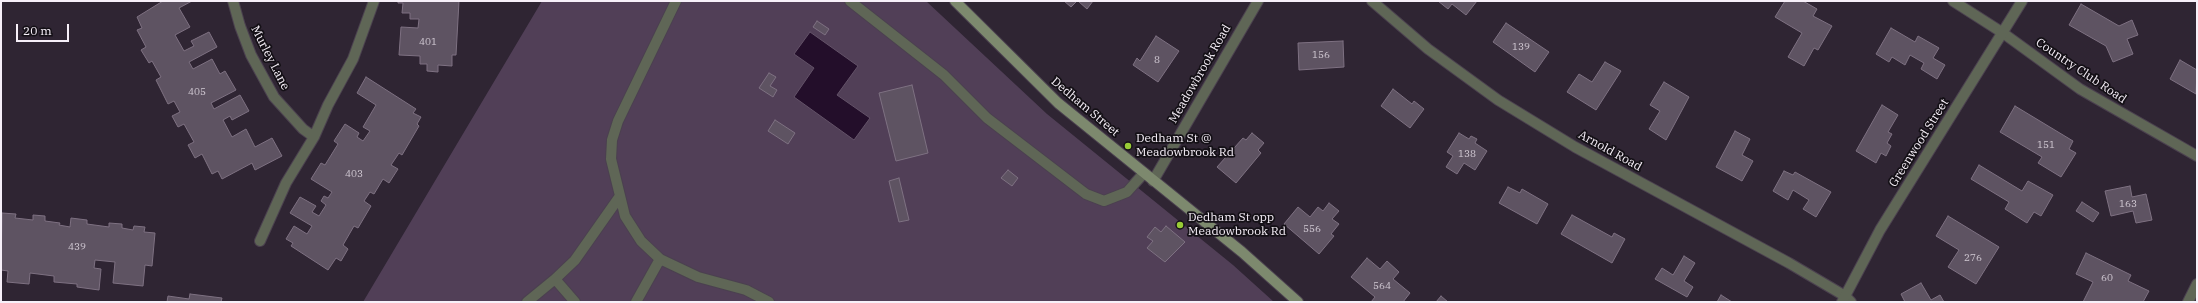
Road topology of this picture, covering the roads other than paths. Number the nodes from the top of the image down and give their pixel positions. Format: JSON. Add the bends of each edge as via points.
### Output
{"nodes":[{"id":1,"x":233,"y":1,"type":"edge"},
{"id":2,"x":374,"y":1,"type":"edge"},
{"id":3,"x":676,"y":1,"type":"edge"},
{"id":4,"x":850,"y":1,"type":"edge"},
{"id":5,"x":955,"y":1,"type":"edge"},
{"id":6,"x":1258,"y":1,"type":"edge"},
{"id":7,"x":1372,"y":1,"type":"edge"},
{"id":8,"x":1954,"y":1,"type":"edge"},
{"id":9,"x":2022,"y":1,"type":"edge"},
{"id":10,"x":2003,"y":33,"type":"junction"},
{"id":11,"x":314,"y":137,"type":"junction"},
{"id":12,"x":2197,"y":156,"type":"edge"},
{"id":13,"x":1144,"y":173,"type":"junction"},
{"id":14,"x":1153,"y":181,"type":"junction"},
{"id":15,"x":620,"y":196,"type":"junction"},
{"id":16,"x":260,"y":241,"type":"dead end"},
{"id":17,"x":660,"y":259,"type":"junction"},
{"id":18,"x":555,"y":279,"type":"junction"},
{"id":19,"x":2197,"y":284,"type":"edge"},
{"id":20,"x":1846,"y":300,"type":"edge"},
{"id":21,"x":527,"y":302,"type":"edge"},
{"id":22,"x":575,"y":302,"type":"edge"},
{"id":23,"x":636,"y":302,"type":"edge"},
{"id":24,"x":768,"y":302,"type":"edge"},
{"id":25,"x":1298,"y":302,"type":"edge"},
{"id":26,"x":2188,"y":302,"type":"edge"}],
"edges":[{"from":1,"to":11,"type":"street","name":"Murley Lane","via":[[251,55],[274,98]]},
{"from":2,"to":11,"type":"street","via":[[353,59]]},
{"from":3,"to":15,"type":"street","via":[[612,140],[612,159]]},
{"from":4,"to":13,"type":"street","via":[[944,75],[987,118],[1086,194],[1104,201],[1126,192]]},
{"from":5,"to":13,"type":"main road","name":"Dedham Street","via":[[1058,103]]},
{"from":6,"to":14,"type":"street","name":"Meadowbrook Road"},
{"from":7,"to":20,"type":"street","name":"Arnold Road","via":[[1428,49],[1498,100],[1575,147]]},
{"from":8,"to":10,"type":"street","name":"Country Club Road"},
{"from":9,"to":10,"type":"street","name":"Greenwood Street"},
{"from":10,"to":12,"type":"street","name":"Country Club Road","via":[[2080,89]]},
{"from":10,"to":20,"type":"street","name":"Greenwood Street","via":[[1880,230]]},
{"from":11,"to":16,"type":"street","via":[[286,183]]},
{"from":13,"to":14,"type":"main road","name":"Dedham Street"},
{"from":14,"to":25,"type":"main road","name":"Dedham Street","via":[[1242,252]]},
{"from":15,"to":17,"type":"street","via":[[625,216],[641,241]]},
{"from":15,"to":18,"type":"street","via":[[575,260]]},
{"from":17,"to":23,"type":"street"},
{"from":17,"to":24,"type":"street","via":[[698,277],[746,290]]},
{"from":18,"to":21,"type":"street"},
{"from":18,"to":22,"type":"street"},
{"from":19,"to":26,"type":"street"}]}
